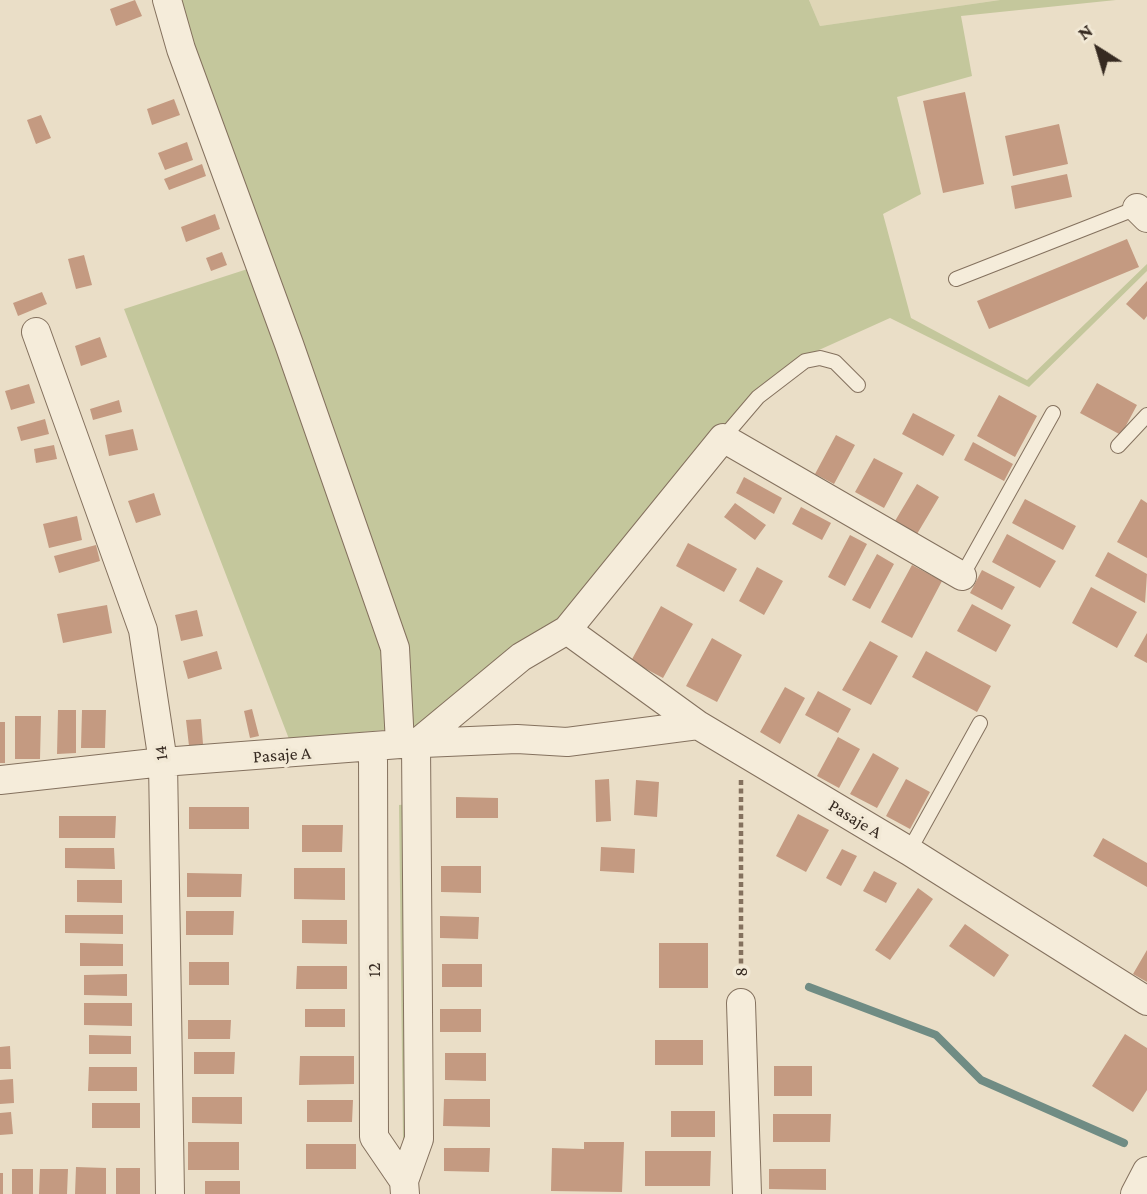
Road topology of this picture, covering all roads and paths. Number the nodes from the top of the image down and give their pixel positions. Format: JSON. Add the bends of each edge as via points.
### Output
{"nodes":[{"id":1,"x":167,"y":0,"type":"edge"},
{"id":2,"x":1142,"y":213,"type":"edge"},
{"id":3,"x":956,"y":279,"type":"dead end"},
{"id":4,"x":36,"y":332,"type":"dead end"},
{"id":5,"x":858,"y":385,"type":"dead end"},
{"id":6,"x":1053,"y":413,"type":"dead end"},
{"id":7,"x":1147,"y":415,"type":"edge"},
{"id":8,"x":723,"y":438,"type":"junction"},
{"id":9,"x":1118,"y":446,"type":"dead end"},
{"id":10,"x":962,"y":576,"type":"joint"},
{"id":11,"x":567,"y":630,"type":"junction"},
{"id":12,"x":980,"y":723,"type":"dead end"},
{"id":13,"x":698,"y":725,"type":"junction"},
{"id":14,"x":396,"y":746,"type":"junction"},
{"id":15,"x":741,"y":751,"type":"junction"},
{"id":16,"x":163,"y":762,"type":"junction"},
{"id":17,"x":0,"y":780,"type":"edge"},
{"id":18,"x":909,"y":851,"type":"junction"},
{"id":19,"x":1147,"y":1001,"type":"edge"},
{"id":20,"x":741,"y":1003,"type":"joint"},
{"id":21,"x":1147,"y":1171,"type":"edge"},
{"id":22,"x":405,"y":1188,"type":"edge"},
{"id":23,"x":170,"y":1194,"type":"edge"},
{"id":24,"x":747,"y":1194,"type":"edge"},
{"id":25,"x":1135,"y":1194,"type":"edge"}],
"edges":[{"from":1,"to":14,"type":"street","via":[[395,648]]},
{"from":2,"to":3,"type":"lane"},
{"from":4,"to":16,"type":"street","name":"14","via":[[143,630]]},
{"from":5,"to":8,"type":"lane","via":[[835,362],[805,361],[758,397]]},
{"from":6,"to":10,"type":"lane"},
{"from":7,"to":9,"type":"lane"},
{"from":8,"to":10,"type":"street"},
{"from":8,"to":11,"type":"street"},
{"from":11,"to":13,"type":"street","name":"Pasaje A"},
{"from":11,"to":14,"type":"street"},
{"from":12,"to":18,"type":"lane"},
{"from":13,"to":14,"type":"street","name":"Pasaje A","via":[[568,742],[517,739]]},
{"from":13,"to":15,"type":"street","name":"Pasaje A"},
{"from":14,"to":16,"type":"street","name":"Pasaje A"},
{"from":14,"to":22,"type":"street","name":"12","via":[[419,1139]]},
{"from":14,"to":22,"type":"street","name":"12","via":[[374,1137]]},
{"from":15,"to":18,"type":"street","name":"Pasaje A"},
{"from":15,"to":20,"type":"path","name":"8"},
{"from":16,"to":17,"type":"street","name":"Pasaje A"},
{"from":16,"to":23,"type":"street","name":"14"},
{"from":18,"to":19,"type":"street","name":"Pasaje A"},
{"from":20,"to":24,"type":"street","name":"8"},
{"from":21,"to":25,"type":"street"}]}
